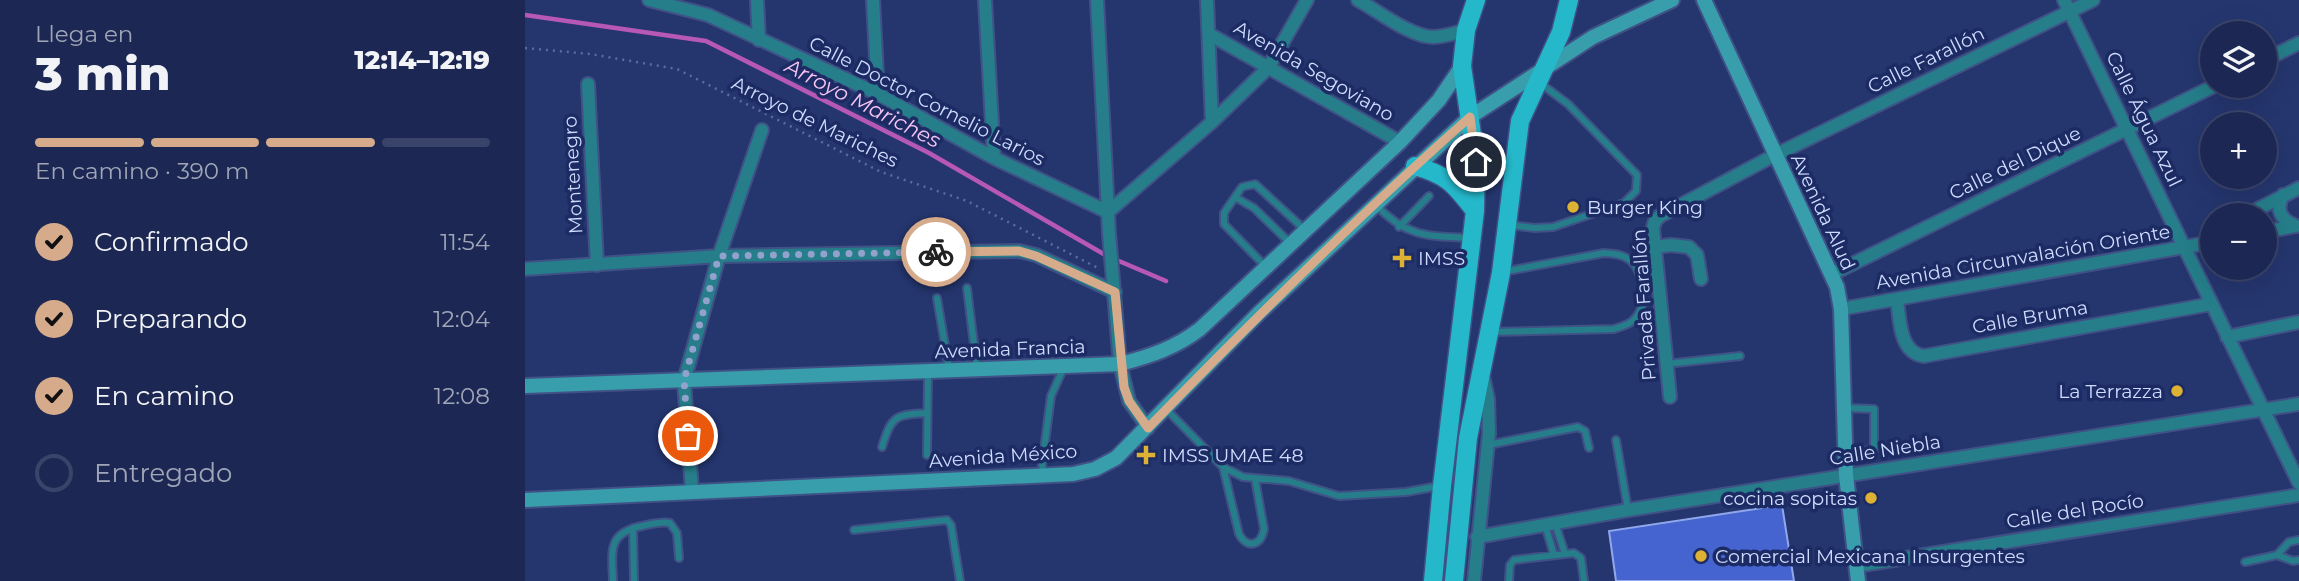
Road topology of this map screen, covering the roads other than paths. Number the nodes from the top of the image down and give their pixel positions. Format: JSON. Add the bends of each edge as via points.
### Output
{"nodes":[{"id":1,"x":649,"y":0,"type":"edge"},
{"id":2,"x":757,"y":0,"type":"edge"},
{"id":3,"x":873,"y":0,"type":"edge"},
{"id":4,"x":985,"y":0,"type":"edge"},
{"id":5,"x":1097,"y":0,"type":"edge"},
{"id":6,"x":1207,"y":0,"type":"edge"},
{"id":7,"x":1307,"y":0,"type":"edge"},
{"id":8,"x":1358,"y":0,"type":"edge"},
{"id":9,"x":1476,"y":0,"type":"edge"},
{"id":10,"x":1569,"y":0,"type":"edge"},
{"id":11,"x":1672,"y":0,"type":"edge"},
{"id":12,"x":1704,"y":0,"type":"edge"},
{"id":13,"x":2093,"y":0,"type":"edge"},
{"id":14,"x":2067,"y":6,"type":"edge"},
{"id":15,"x":1466,"y":30,"type":"junction"},
{"id":16,"x":1209,"y":34,"type":"junction"},
{"id":17,"x":759,"y":40,"type":"junction"},
{"id":18,"x":2299,"y":43,"type":"edge"},
{"id":19,"x":2277,"y":54,"type":"edge"},
{"id":20,"x":1547,"y":65,"type":"junction"},
{"id":21,"x":1462,"y":66,"type":"junction"},
{"id":22,"x":1268,"y":68,"type":"junction"},
{"id":23,"x":1538,"y":82,"type":"junction"},
{"id":24,"x":588,"y":83,"type":"dead end"},
{"id":25,"x":878,"y":93,"type":"junction"},
{"id":26,"x":2200,"y":93,"type":"edge"},
{"id":27,"x":1470,"y":117,"type":"junction"},
{"id":28,"x":1212,"y":122,"type":"junction"},
{"id":29,"x":2129,"y":129,"type":"junction"},
{"id":30,"x":762,"y":130,"type":"dead end"},
{"id":31,"x":1400,"y":142,"type":"junction"},
{"id":32,"x":1775,"y":155,"type":"junction"},
{"id":33,"x":994,"y":158,"type":"junction"},
{"id":34,"x":1415,"y":166,"type":"junction"},
{"id":35,"x":2299,"y":188,"type":"edge"},
{"id":36,"x":2283,"y":195,"type":"junction"},
{"id":37,"x":1429,"y":196,"type":"dead end"},
{"id":38,"x":1235,"y":197,"type":"junction"},
{"id":39,"x":2268,"y":203,"type":"edge"},
{"id":40,"x":1375,"y":204,"type":"junction"},
{"id":41,"x":1475,"y":211,"type":"junction"},
{"id":42,"x":1108,"y":212,"type":"junction"},
{"id":43,"x":1506,"y":224,"type":"junction"},
{"id":44,"x":2297,"y":226,"type":"edge"},
{"id":45,"x":1399,"y":227,"type":"junction"},
{"id":46,"x":2277,"y":230,"type":"edge"},
{"id":47,"x":1305,"y":231,"type":"junction"},
{"id":48,"x":1472,"y":238,"type":"junction"},
{"id":49,"x":2200,"y":240,"type":"edge"},
{"id":50,"x":1291,"y":244,"type":"junction"},
{"id":51,"x":2200,"y":245,"type":"edge"},
{"id":52,"x":1655,"y":247,"type":"junction"},
{"id":53,"x":2185,"y":248,"type":"junction"},
{"id":54,"x":719,"y":256,"type":"junction"},
{"id":55,"x":597,"y":265,"type":"junction"},
{"id":56,"x":1266,"y":267,"type":"junction"},
{"id":57,"x":525,"y":269,"type":"edge"},
{"id":58,"x":1501,"y":273,"type":"junction"},
{"id":59,"x":1832,"y":274,"type":"junction"},
{"id":60,"x":1701,"y":279,"type":"dead end"},
{"id":61,"x":967,"y":288,"type":"dead end"},
{"id":62,"x":1111,"y":290,"type":"junction"},
{"id":63,"x":937,"y":298,"type":"dead end"},
{"id":64,"x":1897,"y":300,"type":"junction"},
{"id":65,"x":2211,"y":304,"type":"junction"},
{"id":66,"x":1841,"y":309,"type":"junction"},
{"id":67,"x":2299,"y":322,"type":"edge"},
{"id":68,"x":1488,"y":332,"type":"junction"},
{"id":69,"x":2227,"y":337,"type":"junction"},
{"id":70,"x":1740,"y":356,"type":"dead end"},
{"id":71,"x":1120,"y":364,"type":"junction"},
{"id":72,"x":1667,"y":364,"type":"junction"},
{"id":73,"x":1065,"y":366,"type":"junction"},
{"id":74,"x":977,"y":369,"type":"junction"},
{"id":75,"x":1481,"y":369,"type":"junction"},
{"id":76,"x":949,"y":370,"type":"junction"},
{"id":77,"x":928,"y":371,"type":"junction"},
{"id":78,"x":684,"y":380,"type":"junction"},
{"id":79,"x":525,"y":386,"type":"edge"},
{"id":80,"x":1669,"y":397,"type":"dead end"},
{"id":81,"x":2299,"y":404,"type":"edge"},
{"id":82,"x":1844,"y":408,"type":"junction"},
{"id":83,"x":1166,"y":409,"type":"junction"},
{"id":84,"x":2264,"y":411,"type":"junction"},
{"id":85,"x":927,"y":413,"type":"junction"},
{"id":86,"x":1148,"y":428,"type":"junction"},
{"id":87,"x":1616,"y":440,"type":"dead end"},
{"id":88,"x":1488,"y":445,"type":"junction"},
{"id":89,"x":883,"y":447,"type":"dead end"},
{"id":90,"x":1589,"y":448,"type":"dead end"},
{"id":91,"x":1845,"y":453,"type":"junction"},
{"id":92,"x":927,"y":455,"type":"dead end"},
{"id":93,"x":1223,"y":467,"type":"junction"},
{"id":94,"x":1044,"y":475,"type":"junction"},
{"id":95,"x":1846,"y":475,"type":"junction"},
{"id":96,"x":1255,"y":480,"type":"junction"},
{"id":97,"x":2299,"y":483,"type":"edge"},
{"id":98,"x":1442,"y":486,"type":"junction"},
{"id":99,"x":692,"y":491,"type":"junction"},
{"id":100,"x":2299,"y":495,"type":"edge"},
{"id":101,"x":525,"y":500,"type":"edge"},
{"id":102,"x":1627,"y":510,"type":"junction"},
{"id":103,"x":1550,"y":524,"type":"junction"},
{"id":104,"x":633,"y":528,"type":"junction"},
{"id":105,"x":854,"y":530,"type":"dead end"},
{"id":106,"x":1477,"y":537,"type":"junction"},
{"id":107,"x":2299,"y":540,"type":"edge"},
{"id":108,"x":1565,"y":554,"type":"junction"},
{"id":109,"x":1554,"y":555,"type":"junction"},
{"id":110,"x":2277,"y":555,"type":"junction"},
{"id":111,"x":679,"y":558,"type":"dead end"},
{"id":112,"x":2299,"y":560,"type":"edge"},
{"id":113,"x":2245,"y":562,"type":"dead end"},
{"id":114,"x":1856,"y":566,"type":"junction"},
{"id":115,"x":1432,"y":576,"type":"edge"},
{"id":116,"x":613,"y":581,"type":"edge"},
{"id":117,"x":634,"y":581,"type":"edge"},
{"id":118,"x":960,"y":581,"type":"edge"},
{"id":119,"x":1454,"y":581,"type":"edge"},
{"id":120,"x":1474,"y":581,"type":"edge"},
{"id":121,"x":1509,"y":581,"type":"edge"},
{"id":122,"x":1584,"y":581,"type":"edge"},
{"id":123,"x":1858,"y":581,"type":"edge"}],
"edges":[{"from":1,"to":17,"type":"street","name":"Calle Doctor Cornelio Larios","via":[[708,15]]},
{"from":2,"to":17,"type":"street"},
{"from":3,"to":25,"type":"street"},
{"from":4,"to":33,"type":"street"},
{"from":5,"to":42,"type":"street"},
{"from":6,"to":16,"type":"street"},
{"from":7,"to":22,"type":"street"},
{"from":8,"to":15,"type":"street","via":[[1417,34],[1443,36]]},
{"from":9,"to":15,"type":"main road"},
{"from":10,"to":20,"type":"main road"},
{"from":11,"to":20,"type":"street","name":"Avenida México","via":[[1593,37]]},
{"from":12,"to":32,"type":"street","name":"Avenida Alud"},
{"from":13,"to":14,"type":"street","name":"Calle Farallón"},
{"from":14,"to":29,"type":"street","name":"Calle Água Azul"},
{"from":14,"to":32,"type":"street","name":"Calle Farallón"},
{"from":15,"to":21,"type":"main road"},
{"from":16,"to":22,"type":"street","name":"Avenida Segoviano"},
{"from":16,"to":28,"type":"street"},
{"from":17,"to":25,"type":"street","name":"Calle Doctor Cornelio Larios"},
{"from":18,"to":19,"type":"street"},
{"from":20,"to":23,"type":"main road"},
{"from":20,"to":27,"type":"street","name":"Avenida México"},
{"from":21,"to":27,"type":"main road"},
{"from":21,"to":31,"type":"street","name":"Avenida Francia","via":[[1439,100]]},
{"from":22,"to":28,"type":"street"},
{"from":22,"to":31,"type":"street","name":"Avenida Segoviano"},
{"from":23,"to":43,"type":"main road","via":[[1520,121]]},
{"from":23,"to":43,"type":"lane","via":[[1568,104],[1637,175],[1636,191],[1624,203],[1553,227]]},
{"from":24,"to":55,"type":"street","name":"Montenegro"},
{"from":25,"to":33,"type":"street","name":"Calle Doctor Cornelio Larios"},
{"from":26,"to":29,"type":"street","name":"Calle del Dique"},
{"from":27,"to":34,"type":"street","name":"Avenida México"},
{"from":27,"to":41,"type":"main road","via":[[1476,162]]},
{"from":28,"to":42,"type":"street"},
{"from":29,"to":53,"type":"street","name":"Calle Água Azul"},
{"from":29,"to":59,"type":"street","name":"Calle del Dique"},
{"from":30,"to":54,"type":"street"},
{"from":31,"to":47,"type":"street","name":"Avenida Francia"},
{"from":32,"to":52,"type":"street","name":"Privada Farallón","via":[[1660,216],[1653,228]]},
{"from":32,"to":59,"type":"street","name":"Avenida Alud"},
{"from":33,"to":42,"type":"street","name":"Calle Doctor Cornelio Larios"},
{"from":34,"to":40,"type":"street","name":"Avenida México"},
{"from":34,"to":41,"type":"main road","via":[[1445,176]]},
{"from":35,"to":36,"type":"street"},
{"from":36,"to":39,"type":"street"},
{"from":36,"to":44,"type":"street","via":[[2280,214]]},
{"from":37,"to":45,"type":"lane"},
{"from":38,"to":47,"type":"lane","via":[[1242,187],[1255,184]]},
{"from":38,"to":50,"type":"lane","via":[[1254,208]]},
{"from":38,"to":56,"type":"lane","via":[[1224,213],[1224,224]]},
{"from":40,"to":45,"type":"lane"},
{"from":40,"to":83,"type":"street","name":"Avenida México"},
{"from":41,"to":48,"type":"main road"},
{"from":42,"to":62,"type":"street"},
{"from":43,"to":58,"type":"main road"},
{"from":44,"to":46,"type":"street"},
{"from":45,"to":48,"type":"lane"},
{"from":47,"to":50,"type":"street","name":"Avenida Francia"},
{"from":48,"to":98,"type":"main road"},
{"from":49,"to":53,"type":"street"},
{"from":50,"to":56,"type":"street","name":"Avenida Francia"},
{"from":51,"to":53,"type":"street","name":"Avenida Circunvalación Oriente"},
{"from":52,"to":60,"type":"street","via":[[1689,247],[1697,255]]},
{"from":52,"to":72,"type":"street","name":"Privada Farallón"},
{"from":53,"to":64,"type":"street","name":"Avenida Circunvalación Oriente"},
{"from":53,"to":65,"type":"street","name":"Calle Água Azul"},
{"from":54,"to":55,"type":"street"},
{"from":54,"to":62,"type":"street","via":[[1019,251]]},
{"from":54,"to":78,"type":"street"},
{"from":55,"to":57,"type":"street"},
{"from":56,"to":71,"type":"street","name":"Avenida Francia","via":[[1188,338],[1152,356]]},
{"from":58,"to":68,"type":"main road"},
{"from":58,"to":68,"type":"lane","via":[[1619,254],[1631,261],[1640,276],[1641,307],[1628,325],[1614,329]]},
{"from":59,"to":66,"type":"street","name":"Avenida Alud"},
{"from":61,"to":74,"type":"lane"},
{"from":62,"to":71,"type":"street"},
{"from":63,"to":76,"type":"lane"},
{"from":64,"to":65,"type":"street","name":"Calle Bruma","via":[[1904,341],[1915,355],[1924,356]]},
{"from":64,"to":66,"type":"street","name":"Avenida Circunvalación Oriente"},
{"from":65,"to":69,"type":"street","name":"Calle Água Azul"},
{"from":66,"to":82,"type":"street","name":"Avenida Alud"},
{"from":67,"to":69,"type":"street"},
{"from":68,"to":75,"type":"main road"},
{"from":69,"to":84,"type":"street","name":"Calle Água Azul"},
{"from":70,"to":72,"type":"lane"},
{"from":71,"to":73,"type":"street","name":"Avenida Francia"},
{"from":71,"to":86,"type":"street","via":[[1129,401]]},
{"from":72,"to":80,"type":"street","name":"Privada Farallón"},
{"from":73,"to":74,"type":"street","name":"Avenida Francia"},
{"from":73,"to":94,"type":"lane","via":[[1051,397]]},
{"from":74,"to":76,"type":"street","name":"Avenida Francia"},
{"from":75,"to":88,"type":"street","via":[[1490,417]]},
{"from":75,"to":119,"type":"main road","via":[[1468,438]]},
{"from":76,"to":77,"type":"street","name":"Avenida Francia"},
{"from":77,"to":78,"type":"street","name":"Avenida Francia"},
{"from":77,"to":85,"type":"lane"},
{"from":78,"to":79,"type":"street","name":"Avenida Francia"},
{"from":78,"to":99,"type":"street"},
{"from":81,"to":84,"type":"street","name":"Calle Niebla"},
{"from":82,"to":91,"type":"street","name":"Avenida Alud"},
{"from":82,"to":91,"type":"lane","via":[[1874,409],[1874,450]]},
{"from":83,"to":86,"type":"street","name":"Avenida México"},
{"from":83,"to":93,"type":"lane"},
{"from":84,"to":95,"type":"street","name":"Calle Niebla"},
{"from":84,"to":97,"type":"street","name":"Calle Água Azul"},
{"from":85,"to":89,"type":"lane","via":[[901,415],[890,422]]},
{"from":85,"to":92,"type":"lane"},
{"from":86,"to":94,"type":"street","name":"Avenida México","via":[[1117,458],[1095,469]]},
{"from":87,"to":102,"type":"lane"},
{"from":88,"to":90,"type":"lane","via":[[1578,426],[1585,431]]},
{"from":88,"to":106,"type":"street"},
{"from":91,"to":95,"type":"street","name":"Avenida Alud"},
{"from":93,"to":96,"type":"lane"},
{"from":93,"to":96,"type":"lane","via":[[1239,534],[1249,544],[1257,543],[1264,529]]},
{"from":94,"to":99,"type":"street","name":"Avenida México"},
{"from":95,"to":102,"type":"street","name":"Calle Niebla"},
{"from":95,"to":114,"type":"street","name":"Avenida Alud"},
{"from":96,"to":98,"type":"lane","via":[[1289,481],[1339,496]]},
{"from":98,"to":115,"type":"main road"},
{"from":99,"to":101,"type":"street","name":"Avenida México"},
{"from":100,"to":114,"type":"street","name":"Calle del Rocío"},
{"from":102,"to":103,"type":"street","name":"Calle Niebla"},
{"from":103,"to":106,"type":"street","name":"Calle Niebla"},
{"from":103,"to":108,"type":"lane"},
{"from":103,"to":109,"type":"lane"},
{"from":104,"to":111,"type":"lane","via":[[670,523],[677,533]]},
{"from":104,"to":116,"type":"lane","via":[[616,538],[612,548]]},
{"from":104,"to":117,"type":"lane"},
{"from":105,"to":118,"type":"lane","via":[[947,520]]},
{"from":106,"to":120,"type":"street"},
{"from":107,"to":110,"type":"lane","via":[[2289,542]]},
{"from":108,"to":109,"type":"lane"},
{"from":108,"to":122,"type":"lane","via":[[1579,555]]},
{"from":109,"to":121,"type":"lane","via":[[1512,561]]},
{"from":110,"to":112,"type":"lane"},
{"from":110,"to":113,"type":"lane"},
{"from":114,"to":123,"type":"street","name":"Avenida Alud"}]}
